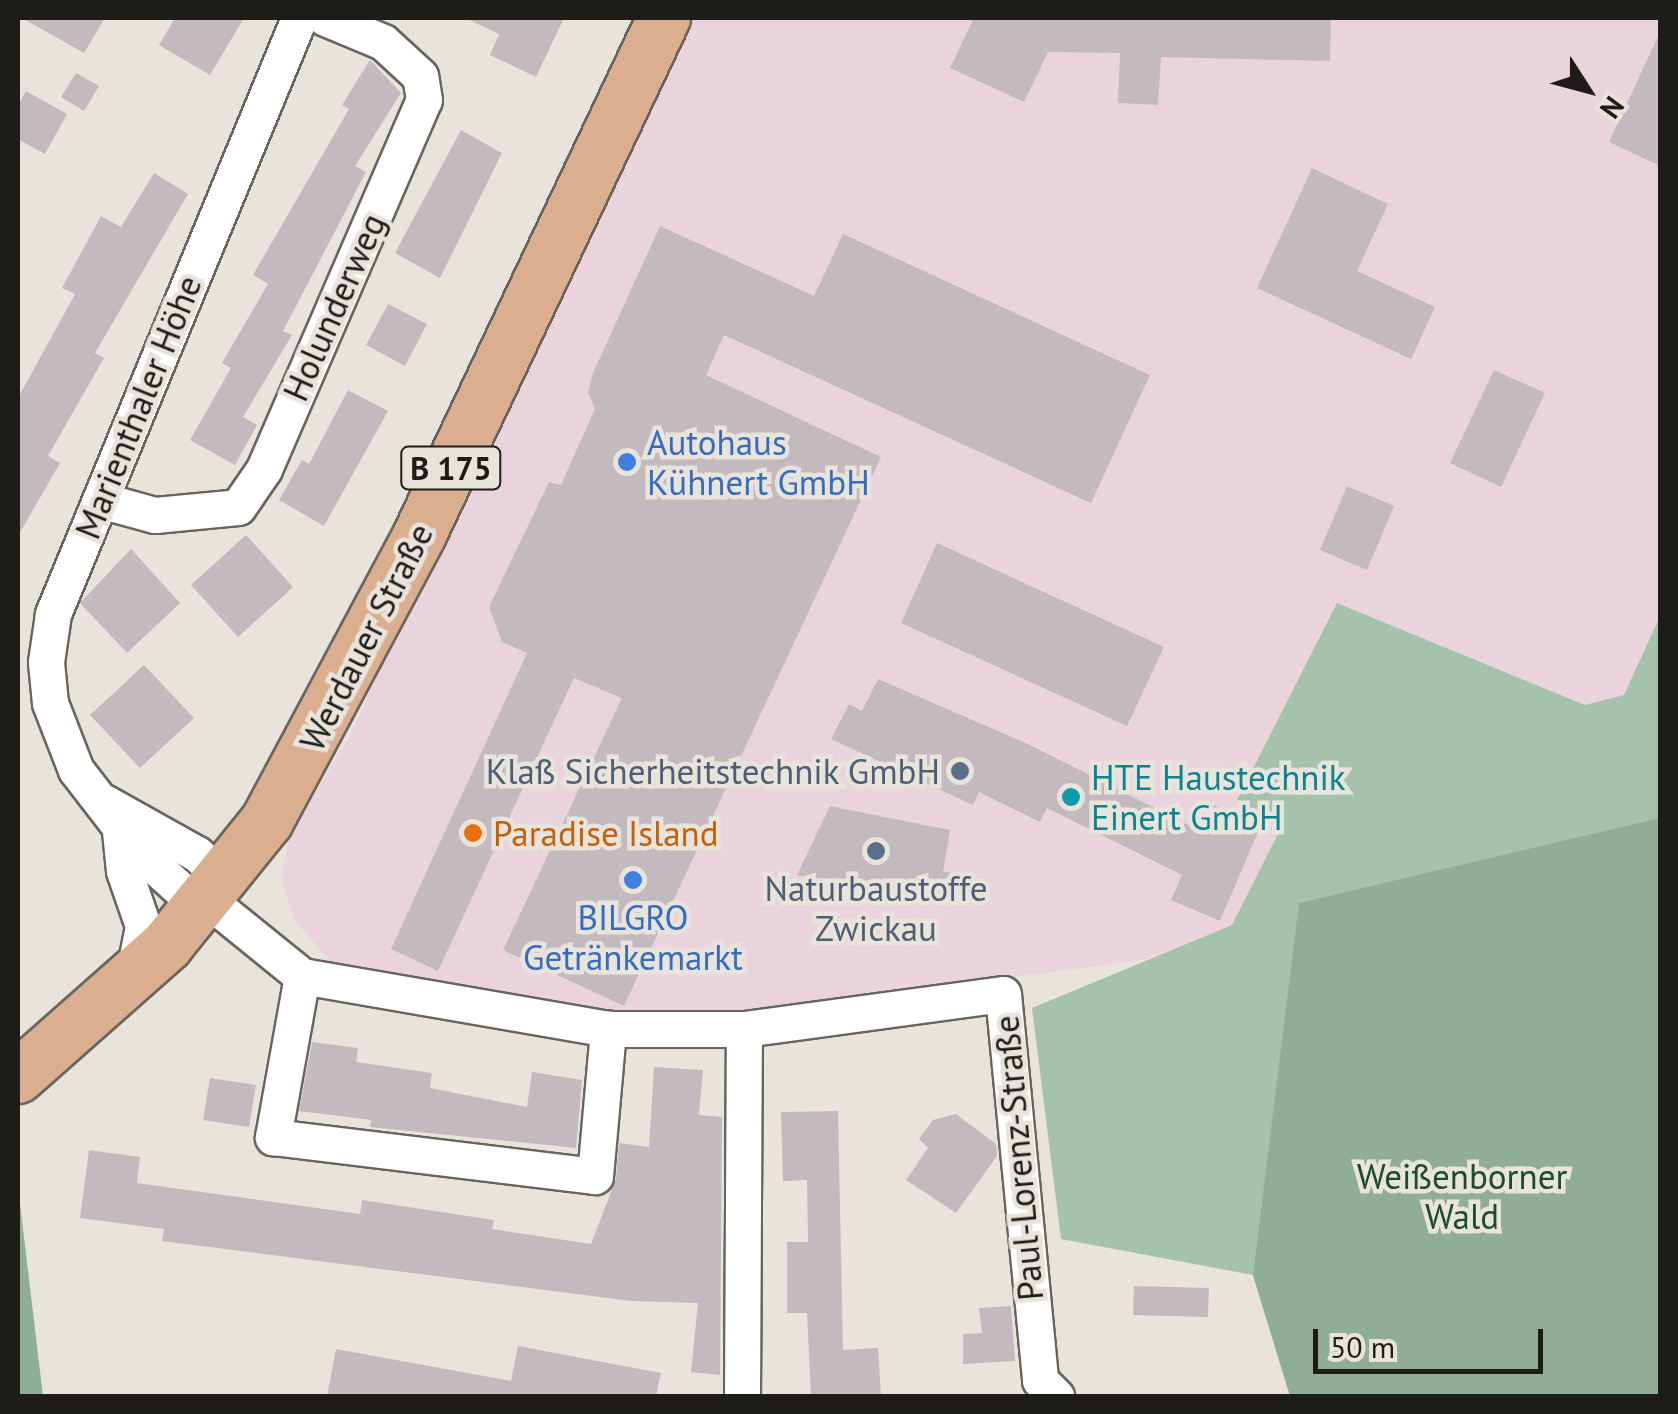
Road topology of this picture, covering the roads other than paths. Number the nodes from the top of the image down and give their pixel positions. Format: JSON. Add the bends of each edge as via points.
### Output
{"nodes":[{"id":1,"x":299,"y":18,"type":"edge"},
{"id":2,"x":325,"y":18,"type":"edge"},
{"id":3,"x":664,"y":18,"type":"edge"},
{"id":4,"x":100,"y":500,"type":"junction"},
{"id":5,"x":98,"y":799,"type":"junction"},
{"id":6,"x":120,"y":831,"type":"junction"},
{"id":7,"x":211,"y":896,"type":"junction"},
{"id":8,"x":302,"y":976,"type":"junction"},
{"id":9,"x":133,"y":977,"type":"junction"},
{"id":10,"x":608,"y":1029,"type":"junction"},
{"id":11,"x":744,"y":1029,"type":"junction"},
{"id":12,"x":18,"y":1077,"type":"edge"},
{"id":13,"x":742,"y":1396,"type":"edge"},
{"id":14,"x":1056,"y":1396,"type":"edge"}],
"edges":[{"from":1,"to":4,"type":"street","name":"Marienthaler Höhe"},
{"from":2,"to":4,"type":"street","name":"Holunderweg","via":[[383,42],[420,76],[424,100],[264,469],[238,506],[155,514]]},
{"from":3,"to":7,"type":"main road","name":"Werdauer Straße","number":"B 175","via":[[412,552],[316,739]]},
{"from":4,"to":5,"type":"street","name":"Marienthaler Höhe","via":[[53,614],[46,662],[59,734]]},
{"from":5,"to":6,"type":"street","name":"Marienthaler Höhe"},
{"from":5,"to":7,"type":"street","name":"Marienthaler Höhe","via":[[197,854]]},
{"from":6,"to":7,"type":"street","name":"Marienthaler Höhe"},
{"from":6,"to":9,"type":"street","name":"Marienthaler Höhe","via":[[124,871],[142,926]]},
{"from":7,"to":8,"type":"street","name":"Paul-Lorenz-Straße"},
{"from":7,"to":9,"type":"main road","name":"Werdauer Straße","number":"B 175"},
{"from":8,"to":10,"type":"street","name":"Paul-Lorenz-Straße"},
{"from":8,"to":10,"type":"street","via":[[274,1138],[595,1176]]},
{"from":9,"to":12,"type":"main road","name":"Werdauer Straße","number":"B 175"},
{"from":10,"to":11,"type":"street","name":"Paul-Lorenz-Straße"},
{"from":11,"to":13,"type":"street"},
{"from":11,"to":14,"type":"street","name":"Paul-Lorenz-Straße","via":[[1003,994],[1040,1380]]}]}
